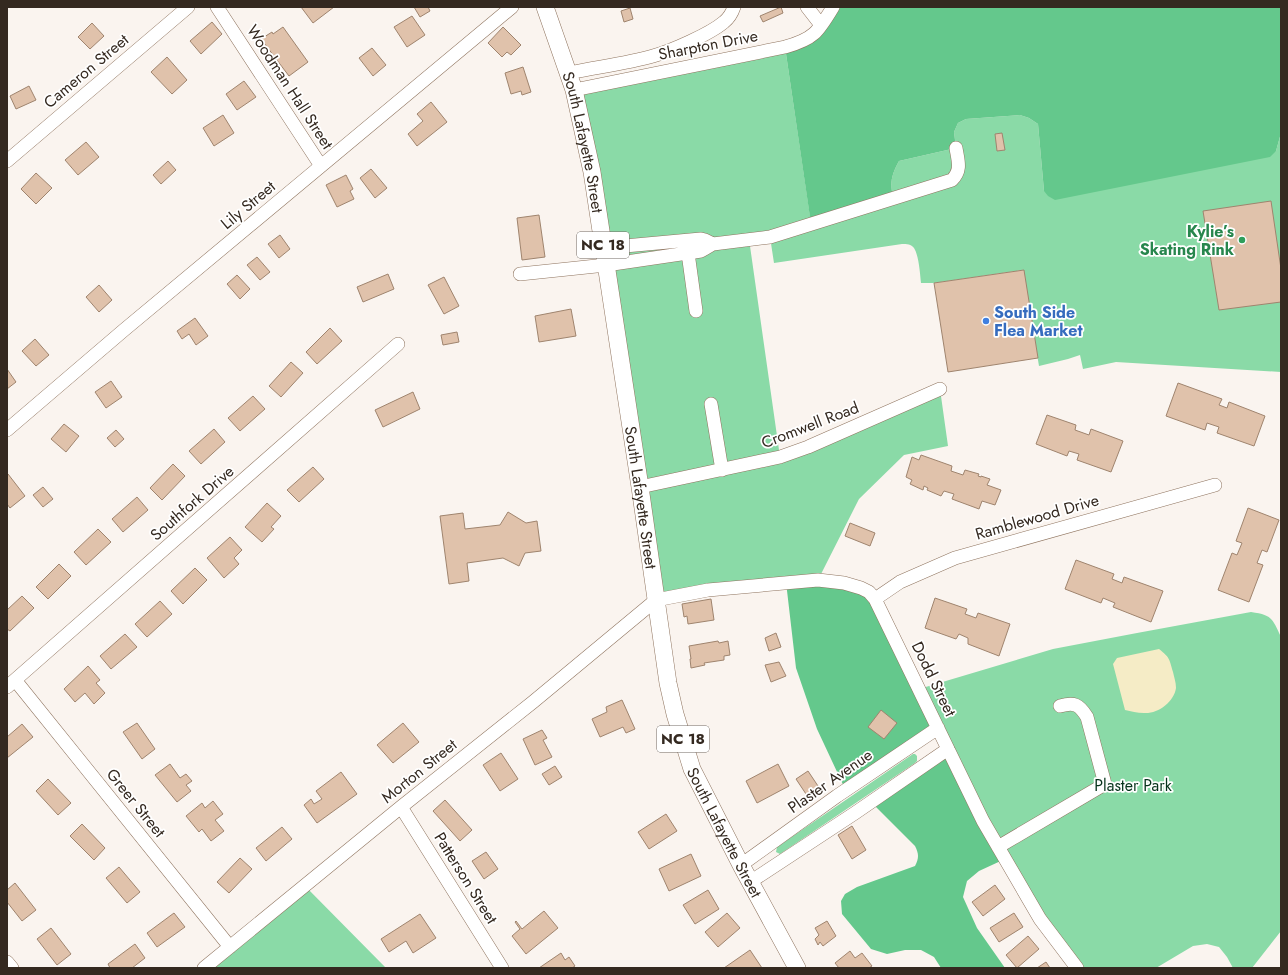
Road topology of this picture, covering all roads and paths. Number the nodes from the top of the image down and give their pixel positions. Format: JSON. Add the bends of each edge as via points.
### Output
{"nodes":[{"id":1,"x":188,"y":7,"type":"edge"},
{"id":2,"x":217,"y":7,"type":"edge"},
{"id":3,"x":512,"y":7,"type":"edge"},
{"id":4,"x":545,"y":7,"type":"edge"},
{"id":5,"x":734,"y":7,"type":"edge"},
{"id":6,"x":808,"y":7,"type":"edge"},
{"id":7,"x":833,"y":7,"type":"edge"},
{"id":8,"x":821,"y":25,"type":"junction"},
{"id":9,"x":569,"y":73,"type":"junction"},
{"id":10,"x":574,"y":90,"type":"junction"},
{"id":11,"x":956,"y":148,"type":"dead end"},
{"id":12,"x":7,"y":160,"type":"edge"},
{"id":13,"x":321,"y":166,"type":"junction"},
{"id":14,"x":713,"y":244,"type":"junction"},
{"id":15,"x":603,"y":248,"type":"junction"},
{"id":16,"x":688,"y":253,"type":"junction"},
{"id":17,"x":606,"y":266,"type":"junction"},
{"id":18,"x":520,"y":274,"type":"dead end"},
{"id":19,"x":696,"y":311,"type":"dead end"},
{"id":20,"x":398,"y":344,"type":"dead end"},
{"id":21,"x":940,"y":390,"type":"dead end"},
{"id":22,"x":711,"y":404,"type":"dead end"},
{"id":23,"x":7,"y":430,"type":"edge"},
{"id":24,"x":722,"y":470,"type":"junction"},
{"id":25,"x":1216,"y":485,"type":"dead end"},
{"id":26,"x":640,"y":487,"type":"junction"},
{"id":27,"x":875,"y":599,"type":"junction"},
{"id":28,"x":656,"y":600,"type":"junction"},
{"id":29,"x":11,"y":683,"type":"edge"},
{"id":30,"x":1060,"y":706,"type":"dead end"},
{"id":31,"x":938,"y":728,"type":"junction"},
{"id":32,"x":948,"y":749,"type":"junction"},
{"id":33,"x":401,"y":807,"type":"junction"},
{"id":34,"x":998,"y":847,"type":"junction"},
{"id":35,"x":741,"y":864,"type":"junction"},
{"id":36,"x":750,"y":882,"type":"junction"},
{"id":37,"x":230,"y":947,"type":"junction"},
{"id":38,"x":7,"y":962,"type":"edge"},
{"id":39,"x":12,"y":968,"type":"edge"},
{"id":40,"x":204,"y":968,"type":"edge"},
{"id":41,"x":502,"y":968,"type":"edge"},
{"id":42,"x":798,"y":968,"type":"edge"},
{"id":43,"x":1077,"y":968,"type":"edge"}],
"edges":[{"from":1,"to":12,"type":"street","name":"Cameron Street"},
{"from":2,"to":13,"type":"street","name":"Woodman Hall Street"},
{"from":3,"to":13,"type":"street","name":"Lily Street"},
{"from":4,"to":9,"type":"main road","name":"South Lafayette Street","number":"NC 18"},
{"from":5,"to":9,"type":"street","via":[[724,22],[672,50]]},
{"from":6,"to":8,"type":"street"},
{"from":7,"to":8,"type":"street","name":"Sharpton Drive"},
{"from":8,"to":10,"type":"street","name":"Sharpton Drive","via":[[810,38],[785,47]]},
{"from":9,"to":10,"type":"main road","name":"South Lafayette Street","number":"NC 18"},
{"from":10,"to":15,"type":"main road","name":"South Lafayette Street","number":"NC 18","via":[[592,172]]},
{"from":11,"to":14,"type":"street","via":[[959,168],[952,180],[770,237]]},
{"from":13,"to":23,"type":"street","name":"Lily Street"},
{"from":14,"to":15,"type":"street","via":[[701,239]]},
{"from":14,"to":16,"type":"street","via":[[704,250]]},
{"from":15,"to":17,"type":"main road","name":"South Lafayette Street","number":"NC 18"},
{"from":16,"to":17,"type":"street"},
{"from":16,"to":19,"type":"street"},
{"from":17,"to":18,"type":"street"},
{"from":17,"to":26,"type":"main road","name":"South Lafayette Street","number":"NC 18"},
{"from":20,"to":29,"type":"street","name":"Southfork Drive"},
{"from":21,"to":24,"type":"street","name":"Cromwell Road","via":[[787,455]]},
{"from":22,"to":24,"type":"street"},
{"from":24,"to":26,"type":"street","name":"Cromwell Road"},
{"from":25,"to":27,"type":"street","name":"Ramblewood Drive","via":[[955,558],[900,582]]},
{"from":26,"to":28,"type":"main road","name":"South Lafayette Street","number":"NC 18"},
{"from":27,"to":28,"type":"street","name":"Dodd Street","via":[[869,592],[860,588],[818,580],[708,590]]},
{"from":27,"to":31,"type":"street","name":"Dodd Street"},
{"from":28,"to":33,"type":"street","name":"Morton Street"},
{"from":28,"to":35,"type":"main road","name":"South Lafayette Street","number":"NC 18","via":[[668,683],[692,769]]},
{"from":29,"to":37,"type":"street","name":"Greer Street"},
{"from":30,"to":34,"type":"street","via":[[1069,703],[1077,705],[1087,717],[1105,784]]},
{"from":31,"to":32,"type":"street","name":"Dodd Street"},
{"from":31,"to":35,"type":"street","name":"Plaster Avenue"},
{"from":32,"to":34,"type":"street","name":"Dodd Street"},
{"from":32,"to":36,"type":"street","via":[[855,814]]},
{"from":33,"to":37,"type":"street","name":"Morton Street"},
{"from":33,"to":41,"type":"street","name":"Patterson Street"},
{"from":34,"to":43,"type":"street","name":"Dodd Street","via":[[1040,919]]},
{"from":35,"to":36,"type":"main road","name":"South Lafayette Street","number":"NC 18"},
{"from":36,"to":42,"type":"main road","name":"South Lafayette Street","number":"NC 18"},
{"from":37,"to":40,"type":"street","name":"Morton Street"},
{"from":38,"to":39,"type":"street"}]}
